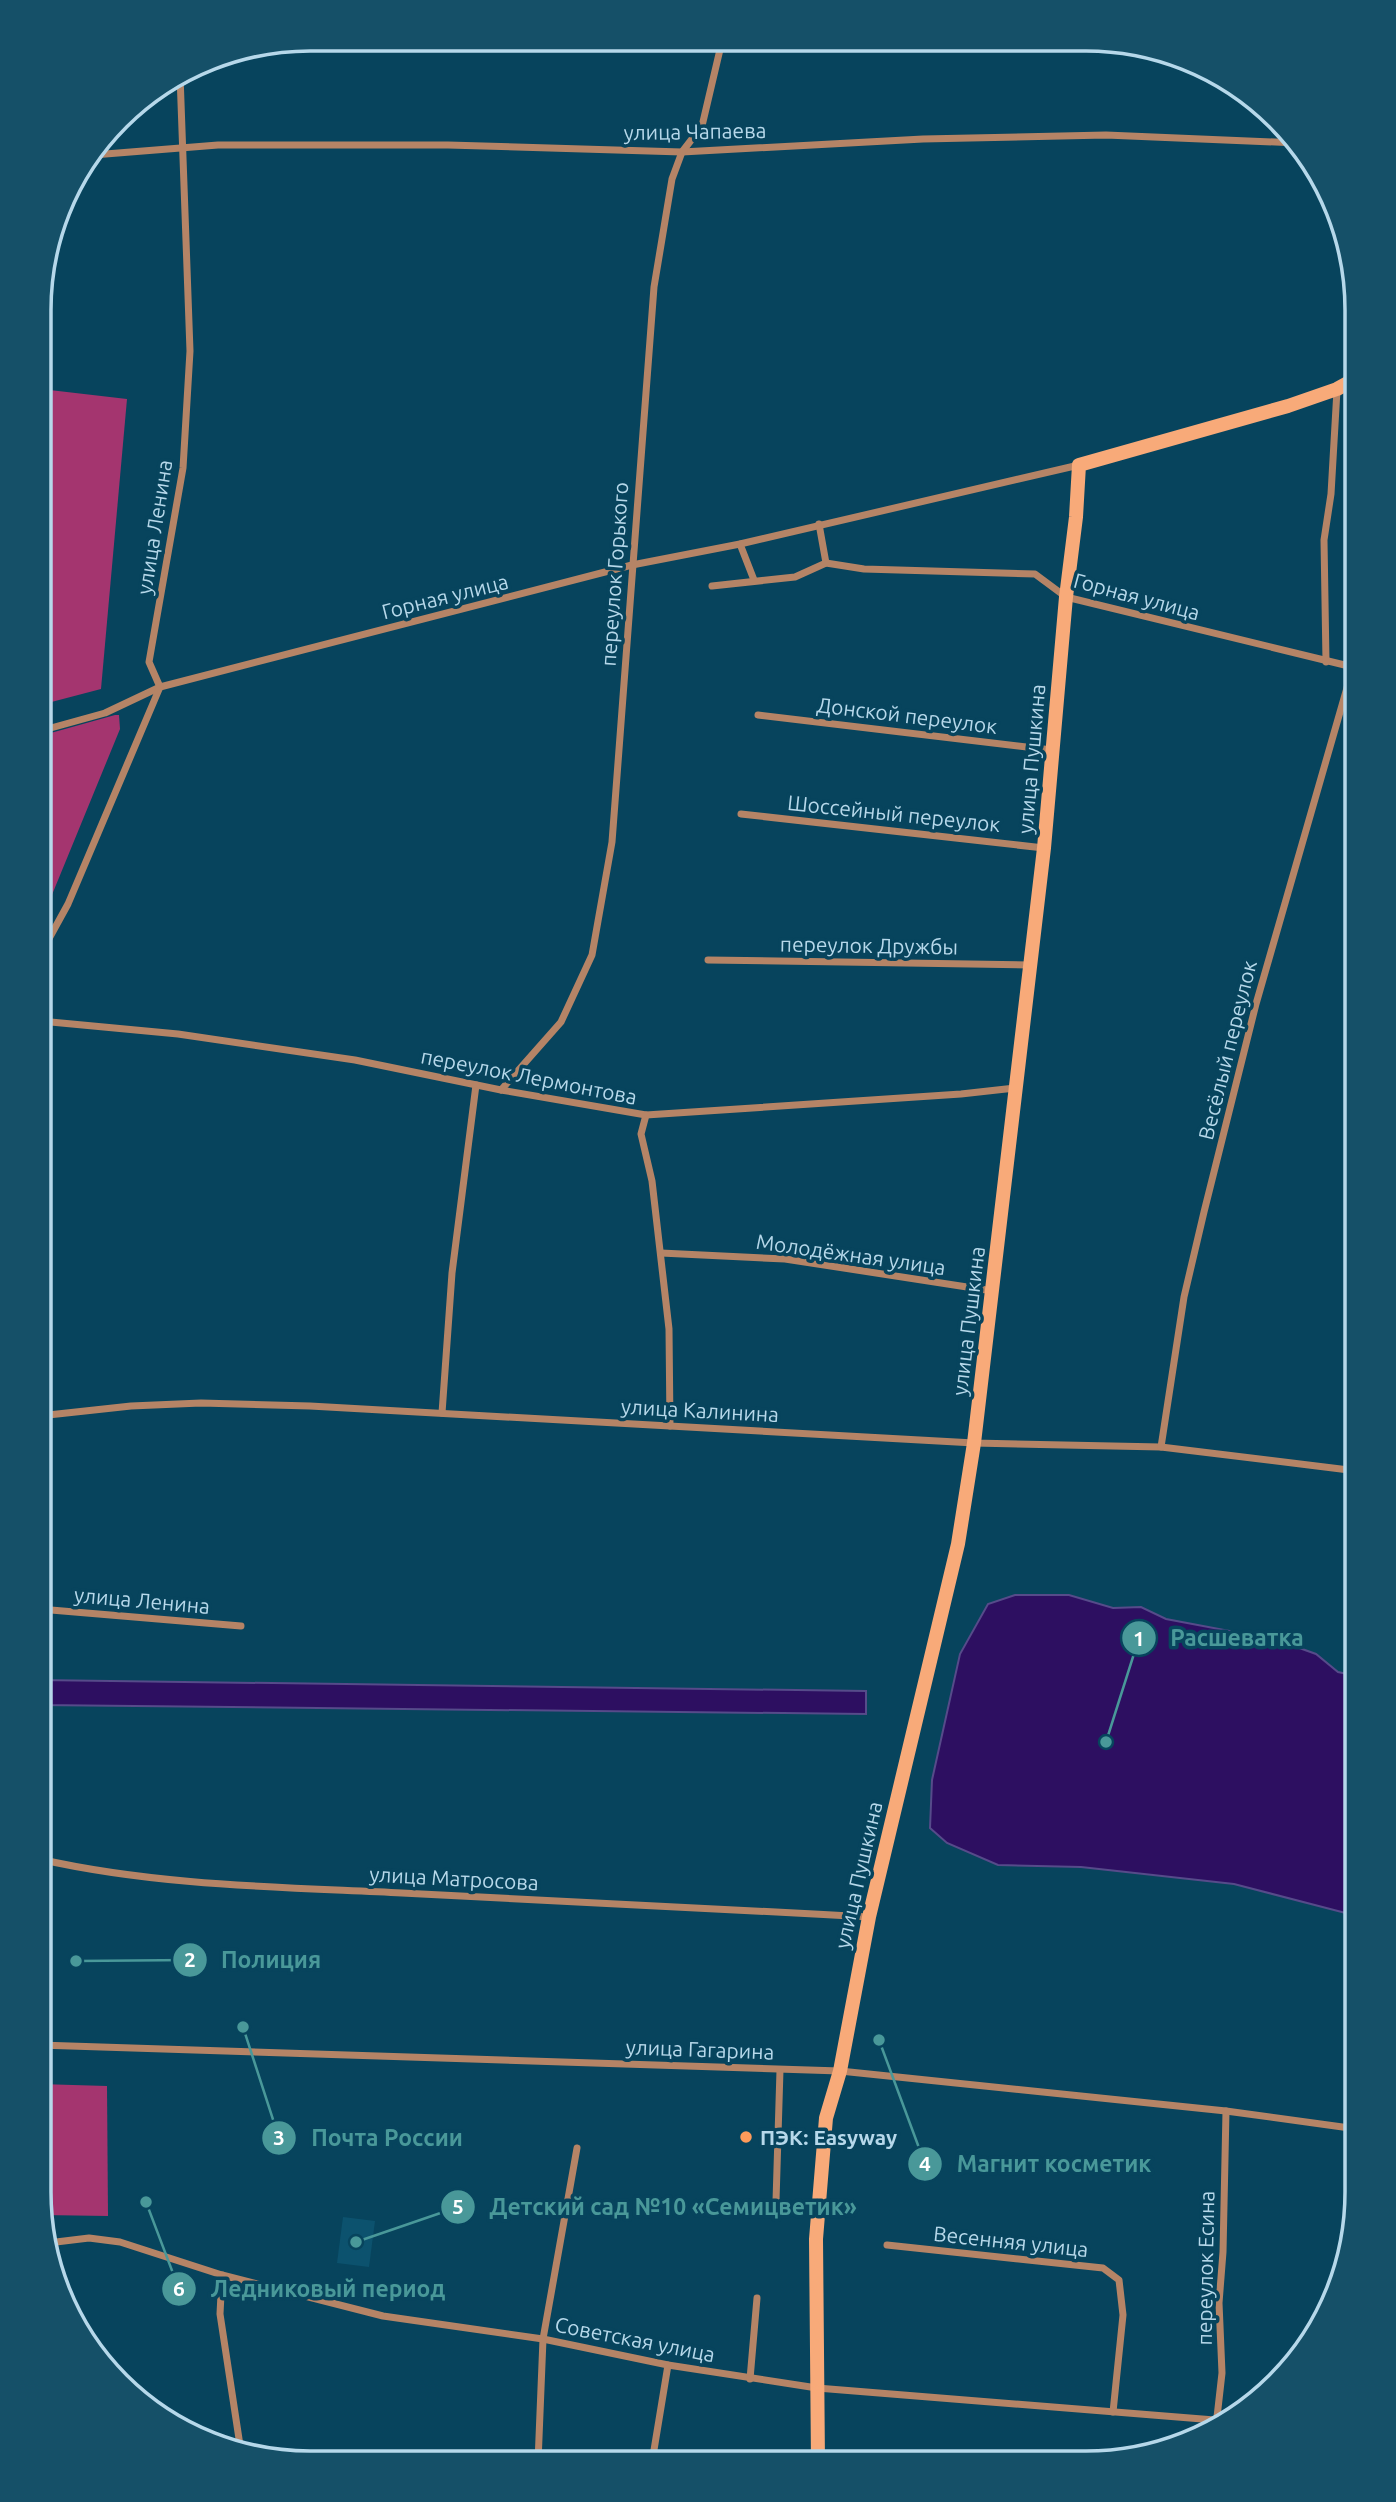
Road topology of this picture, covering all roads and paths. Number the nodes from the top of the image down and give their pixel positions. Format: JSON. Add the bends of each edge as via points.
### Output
{"nodes":[{"id":1,"x":720,"y":51,"type":"edge"},
{"id":2,"x":180,"y":85,"type":"edge"},
{"id":3,"x":1284,"y":142,"type":"edge"},
{"id":4,"x":182,"y":148,"type":"junction"},
{"id":5,"x":682,"y":152,"type":"junction"},
{"id":6,"x":102,"y":154,"type":"edge"},
{"id":7,"x":1345,"y":385,"type":"edge"},
{"id":8,"x":1337,"y":389,"type":"junction"},
{"id":9,"x":1079,"y":465,"type":"junction"},
{"id":10,"x":819,"y":524,"type":"junction"},
{"id":11,"x":740,"y":544,"type":"junction"},
{"id":12,"x":826,"y":563,"type":"junction"},
{"id":13,"x":632,"y":565,"type":"junction"},
{"id":14,"x":754,"y":580,"type":"junction"},
{"id":15,"x":712,"y":586,"type":"dead end"},
{"id":16,"x":1066,"y":597,"type":"junction"},
{"id":17,"x":1326,"y":662,"type":"junction"},
{"id":18,"x":1345,"y":666,"type":"edge"},
{"id":19,"x":160,"y":687,"type":"junction"},
{"id":20,"x":1345,"y":702,"type":"edge"},
{"id":21,"x":758,"y":715,"type":"dead end"},
{"id":22,"x":51,"y":727,"type":"edge"},
{"id":23,"x":1053,"y":750,"type":"junction"},
{"id":24,"x":741,"y":814,"type":"dead end"},
{"id":25,"x":1044,"y":848,"type":"junction"},
{"id":26,"x":51,"y":935,"type":"edge"},
{"id":27,"x":708,"y":960,"type":"dead end"},
{"id":28,"x":1030,"y":965,"type":"junction"},
{"id":29,"x":51,"y":1022,"type":"edge"},
{"id":30,"x":476,"y":1085,"type":"junction"},
{"id":31,"x":1015,"y":1088,"type":"junction"},
{"id":32,"x":501,"y":1090,"type":"junction"},
{"id":33,"x":646,"y":1115,"type":"junction"},
{"id":34,"x":661,"y":1253,"type":"junction"},
{"id":35,"x":993,"y":1292,"type":"junction"},
{"id":36,"x":442,"y":1413,"type":"junction"},
{"id":37,"x":51,"y":1415,"type":"edge"},
{"id":38,"x":670,"y":1426,"type":"junction"},
{"id":39,"x":974,"y":1443,"type":"junction"},
{"id":40,"x":1161,"y":1447,"type":"junction"},
{"id":41,"x":1345,"y":1470,"type":"edge"},
{"id":42,"x":51,"y":1610,"type":"edge"},
{"id":43,"x":241,"y":1626,"type":"dead end"},
{"id":44,"x":51,"y":1862,"type":"edge"},
{"id":45,"x":869,"y":1917,"type":"junction"},
{"id":46,"x":51,"y":2045,"type":"edge"},
{"id":47,"x":779,"y":2070,"type":"junction"},
{"id":48,"x":840,"y":2071,"type":"junction"},
{"id":49,"x":1226,"y":2111,"type":"junction"},
{"id":50,"x":1345,"y":2127,"type":"edge"},
{"id":51,"x":578,"y":2148,"type":"dead end"},
{"id":52,"x":776,"y":2201,"type":"dead end"},
{"id":53,"x":56,"y":2242,"type":"edge"},
{"id":54,"x":887,"y":2245,"type":"dead end"},
{"id":55,"x":222,"y":2275,"type":"junction"},
{"id":56,"x":757,"y":2298,"type":"dead end"},
{"id":57,"x":543,"y":2339,"type":"junction"},
{"id":58,"x":668,"y":2365,"type":"junction"},
{"id":59,"x":751,"y":2379,"type":"junction"},
{"id":60,"x":817,"y":2388,"type":"junction"},
{"id":61,"x":1113,"y":2413,"type":"junction"},
{"id":62,"x":1218,"y":2416,"type":"edge"},
{"id":63,"x":1207,"y":2422,"type":"edge"},
{"id":64,"x":240,"y":2441,"type":"edge"},
{"id":65,"x":538,"y":2451,"type":"edge"},
{"id":66,"x":654,"y":2451,"type":"edge"},
{"id":67,"x":818,"y":2451,"type":"edge"}],
"edges":[{"from":1,"to":5,"type":"street","name":"переулок Горького","via":[[702,126]]},
{"from":2,"to":4,"type":"street","name":"улица Ленина"},
{"from":3,"to":5,"type":"street","name":"улица Чапаева","via":[[1106,135]]},
{"from":4,"to":5,"type":"street","name":"улица Чапаева","via":[[448,145]]},
{"from":4,"to":6,"type":"street","name":"улица Чапаева"},
{"from":4,"to":19,"type":"street","name":"улица Ленина","via":[[190,351],[183,468],[149,662]]},
{"from":5,"to":13,"type":"street","name":"переулок Горького","via":[[671,179],[654,287]]},
{"from":7,"to":8,"type":"main road"},
{"from":8,"to":9,"type":"main road"},
{"from":8,"to":17,"type":"street","via":[[1332,494],[1324,540]]},
{"from":9,"to":10,"type":"street","name":"Горная улица"},
{"from":9,"to":16,"type":"main road","name":"улица Пушкина"},
{"from":10,"to":11,"type":"street","name":"Горная улица"},
{"from":10,"to":12,"type":"street"},
{"from":11,"to":13,"type":"street","name":"Горная улица"},
{"from":11,"to":14,"type":"street"},
{"from":12,"to":14,"type":"street","via":[[795,577]]},
{"from":12,"to":16,"type":"street","name":"Горная улица","via":[[864,569],[1035,574]]},
{"from":13,"to":19,"type":"street","name":"Горная улица"},
{"from":13,"to":32,"type":"street","name":"переулок Горького","via":[[612,842],[593,955],[561,1022]]},
{"from":14,"to":15,"type":"street"},
{"from":16,"to":17,"type":"street","name":"Горная улица"},
{"from":16,"to":23,"type":"main road","name":"улица Пушкина"},
{"from":17,"to":18,"type":"street","name":"Горная улица"},
{"from":19,"to":22,"type":"street","name":"Горная улица","via":[[105,713]]},
{"from":19,"to":26,"type":"street"},
{"from":20,"to":40,"type":"street","name":"Весёлый переулок","via":[[1256,1004],[1207,1200],[1184,1297]]},
{"from":21,"to":23,"type":"street","name":"Донской переулок"},
{"from":23,"to":25,"type":"main road","name":"улица Пушкина"},
{"from":24,"to":25,"type":"street","name":"Шоссейный переулок"},
{"from":25,"to":28,"type":"main road","name":"улица Пушкина"},
{"from":27,"to":28,"type":"street","name":"переулок Дружбы"},
{"from":28,"to":31,"type":"main road","name":"улица Пушкина"},
{"from":29,"to":30,"type":"street","name":"переулок Лермонтова","via":[[178,1034],[355,1060]]},
{"from":30,"to":32,"type":"street","name":"переулок Лермонтова"},
{"from":30,"to":36,"type":"street","via":[[452,1273]]},
{"from":31,"to":33,"type":"street","name":"переулок Лермонтова"},
{"from":31,"to":35,"type":"main road","name":"улица Пушкина"},
{"from":32,"to":33,"type":"street","name":"переулок Лермонтова"},
{"from":33,"to":34,"type":"street","via":[[641,1134]]},
{"from":34,"to":35,"type":"street","name":"Молодёжная улица","via":[[785,1259]]},
{"from":34,"to":38,"type":"street","via":[[669,1329]]},
{"from":35,"to":39,"type":"main road","name":"улица Пушкина"},
{"from":36,"to":37,"type":"street","name":"улица Калинина","via":[[201,1403]]},
{"from":36,"to":38,"type":"street","name":"улица Калинина"},
{"from":38,"to":39,"type":"street","name":"улица Калинина"},
{"from":39,"to":40,"type":"street","name":"улица Калинина"},
{"from":39,"to":45,"type":"main road","name":"улица Пушкина","via":[[958,1544]]},
{"from":40,"to":41,"type":"street","name":"улица Калинина"},
{"from":42,"to":43,"type":"street","name":"улица Ленина"},
{"from":44,"to":45,"type":"street","name":"улица Матросова","via":[[94,1872],[271,1887]]},
{"from":45,"to":48,"type":"main road","name":"улица Пушкина"},
{"from":46,"to":47,"type":"street","name":"улица Гагарина"},
{"from":47,"to":48,"type":"street","name":"улица Гагарина"},
{"from":47,"to":52,"type":"street"},
{"from":48,"to":49,"type":"street","name":"улица Гагарина"},
{"from":48,"to":60,"type":"main road","name":"улица Пушкина","via":[[826,2118],[816,2239]]},
{"from":49,"to":50,"type":"street","name":"улица Гагарина"},
{"from":49,"to":62,"type":"street","name":"переулок Есина"},
{"from":51,"to":57,"type":"street"},
{"from":53,"to":55,"type":"street","name":"Советская улица","via":[[89,2238],[120,2242]]},
{"from":54,"to":61,"type":"street","name":"Весенняя улица","via":[[1103,2268],[1119,2280],[1123,2315]]},
{"from":55,"to":57,"type":"street","name":"Советская улица","via":[[383,2316]]},
{"from":55,"to":64,"type":"street","via":[[220,2314]]},
{"from":56,"to":59,"type":"street"},
{"from":57,"to":58,"type":"street","name":"Советская улица"},
{"from":57,"to":65,"type":"street"},
{"from":58,"to":59,"type":"street","name":"Советская улица"},
{"from":58,"to":66,"type":"street"},
{"from":59,"to":60,"type":"street","name":"Советская улица"},
{"from":60,"to":61,"type":"street","name":"Советская улица"},
{"from":60,"to":67,"type":"main road","name":"улица Пушкина"},
{"from":61,"to":63,"type":"street","name":"Советская улица"}]}
